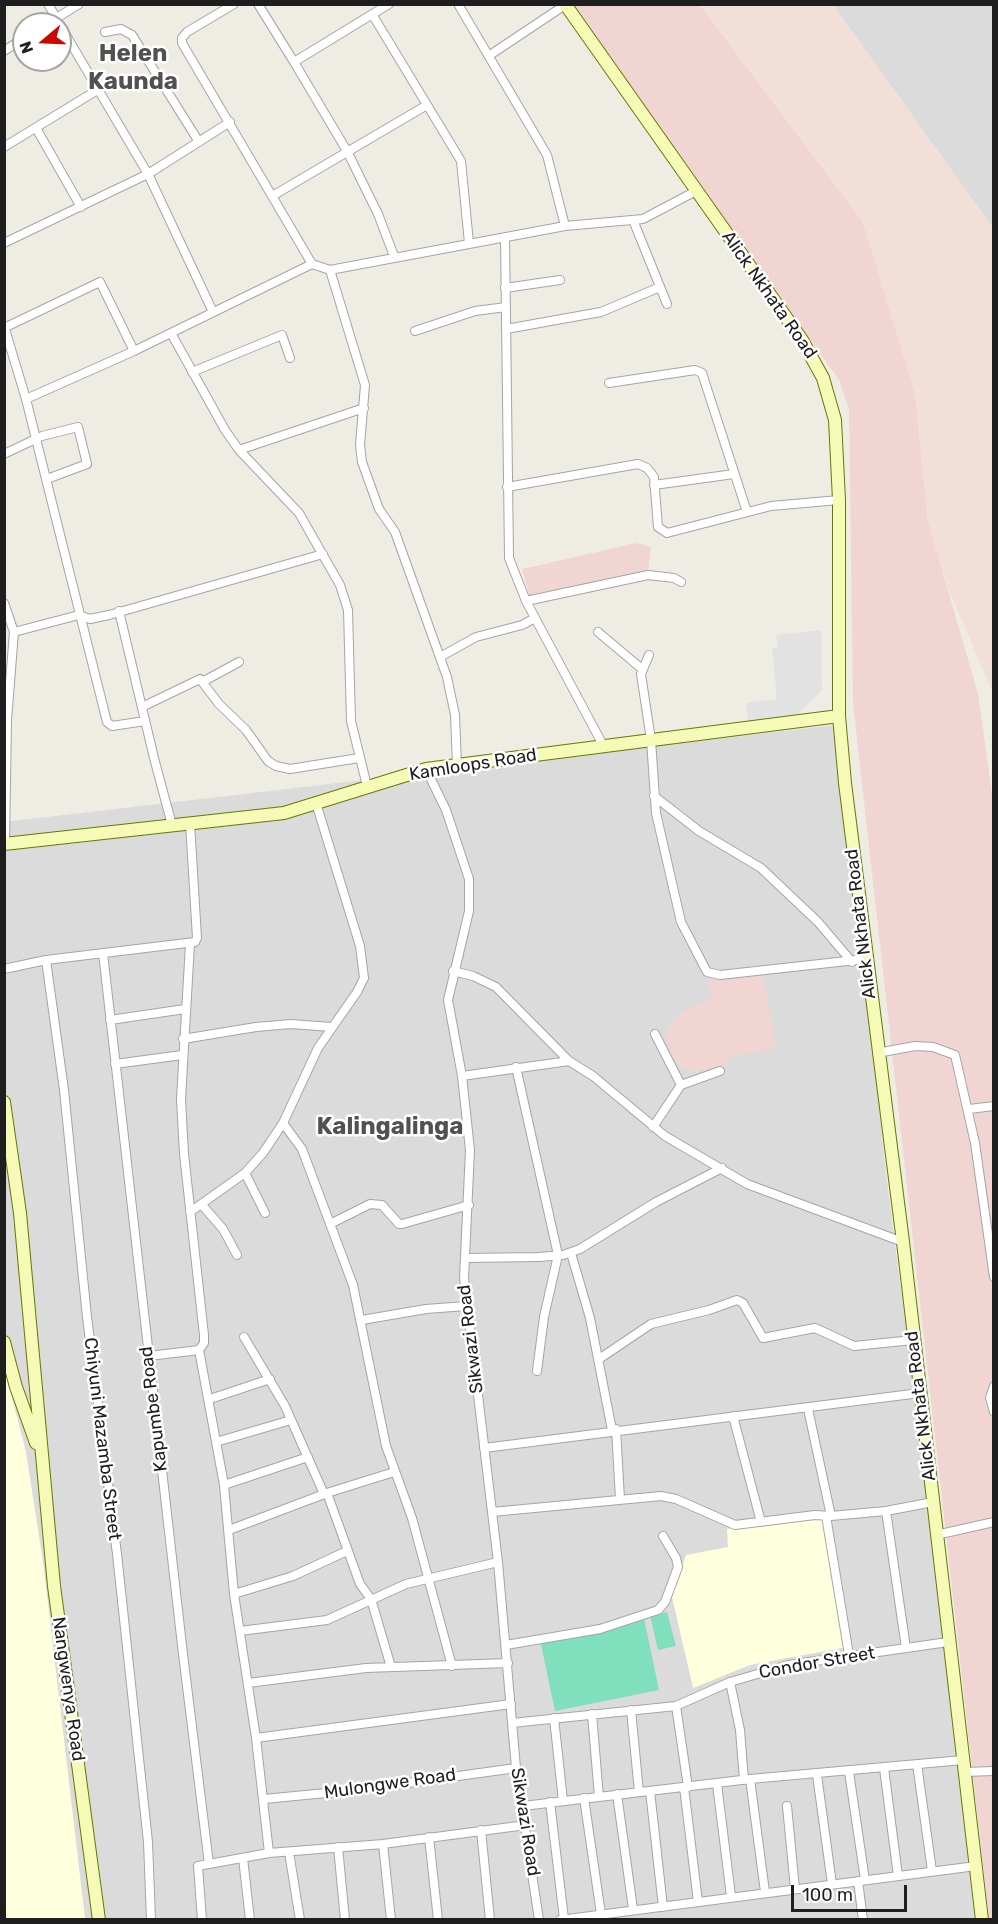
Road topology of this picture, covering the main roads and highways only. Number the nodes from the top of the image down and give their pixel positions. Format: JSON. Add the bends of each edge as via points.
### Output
{"nodes":[{"id":1,"x":565,"y":4,"type":"edge"},
{"id":2,"x":839,"y":716,"type":"junction"},
{"id":3,"x":5,"y":845,"type":"edge"},
{"id":4,"x":4,"y":1102,"type":"edge"},
{"id":5,"x":9,"y":1131,"type":"junction"},
{"id":6,"x":4,"y":1154,"type":"edge"},
{"id":7,"x":4,"y":1342,"type":"edge"},
{"id":8,"x":42,"y":1458,"type":"junction"},
{"id":9,"x":99,"y":1920,"type":"edge"},
{"id":10,"x":982,"y":1920,"type":"edge"}],
"edges":[{"from":1,"to":2,"type":"main road","name":"Alick Nkhata Road","via":[[819,369],[835,420]]},
{"from":2,"to":3,"type":"main road","name":"Kamloops Road","via":[[426,769],[284,813]]},
{"from":2,"to":10,"type":"main road","name":"Alick Nkhata Road"},
{"from":4,"to":5,"type":"main road","name":"Nangwenya Road"},
{"from":5,"to":6,"type":"main road","name":"Nangwenya Road"},
{"from":5,"to":8,"type":"main road","name":"Nangwenya Road"},
{"from":7,"to":8,"type":"main road","name":"Nangwenya Road"},
{"from":8,"to":9,"type":"main road","name":"Nangwenya Road","via":[[58,1618]]}]}
